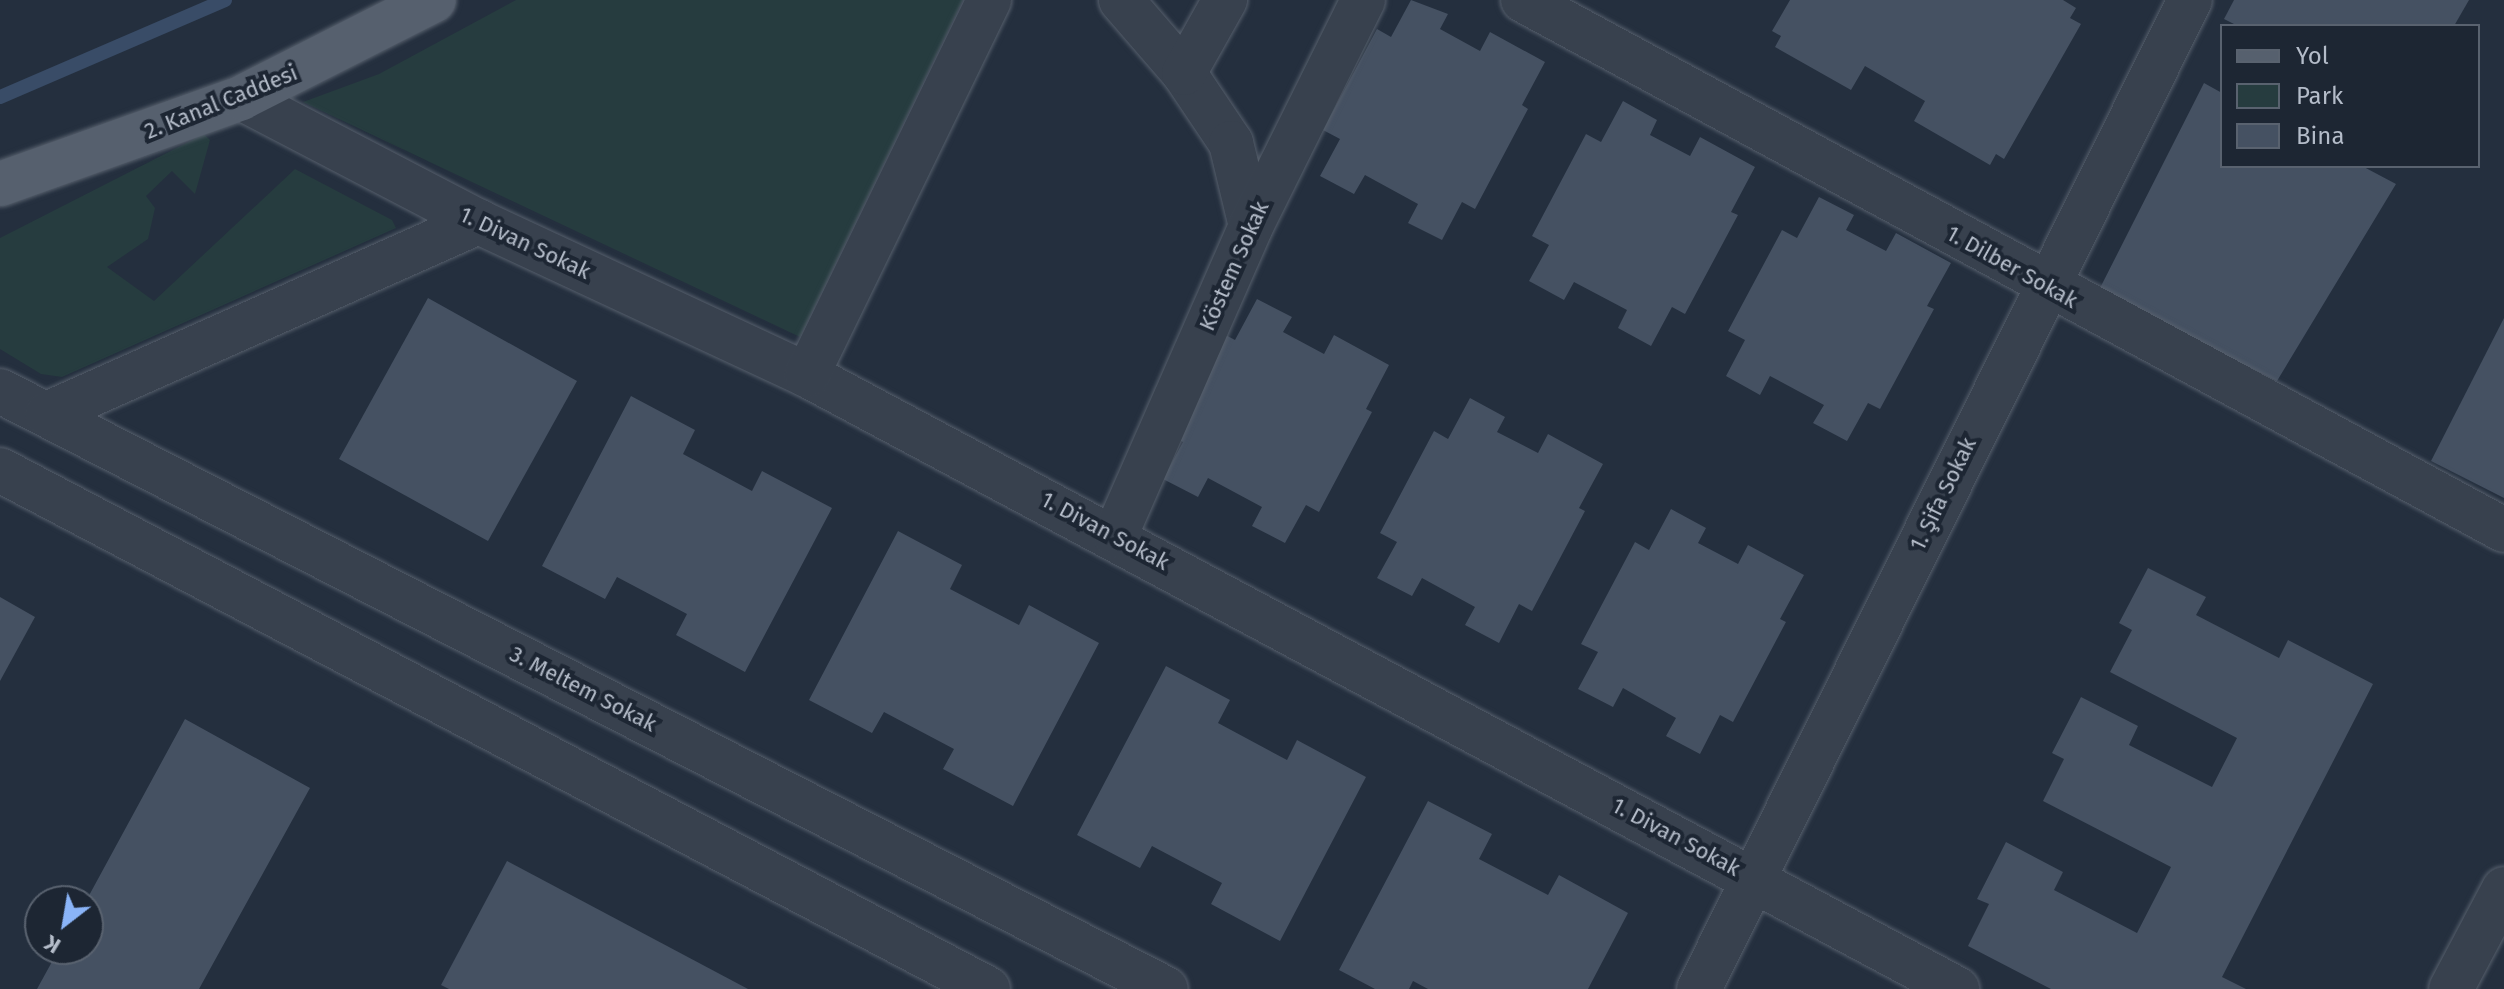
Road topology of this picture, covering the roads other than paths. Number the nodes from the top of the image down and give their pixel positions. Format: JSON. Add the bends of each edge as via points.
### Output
{"nodes":[{"id":1,"x":434,"y":0,"type":"edge"},
{"id":2,"x":989,"y":0,"type":"edge"},
{"id":3,"x":1121,"y":0,"type":"edge"},
{"id":4,"x":1225,"y":0,"type":"edge"},
{"id":5,"x":1363,"y":0,"type":"edge"},
{"id":6,"x":1523,"y":0,"type":"edge"},
{"id":7,"x":2190,"y":0,"type":"edge"},
{"id":8,"x":1184,"y":73,"type":"junction"},
{"id":9,"x":241,"y":98,"type":"junction"},
{"id":10,"x":0,"y":184,"type":"edge"},
{"id":11,"x":479,"y":222,"type":"junction"},
{"id":12,"x":1251,"y":226,"type":"junction"},
{"id":13,"x":2046,"y":286,"type":"junction"},
{"id":14,"x":807,"y":375,"type":"junction"},
{"id":15,"x":0,"y":391,"type":"edge"},
{"id":16,"x":47,"y":414,"type":"junction"},
{"id":17,"x":0,"y":470,"type":"edge"},
{"id":18,"x":2504,"y":530,"type":"edge"},
{"id":19,"x":1115,"y":536,"type":"junction"},
{"id":20,"x":1753,"y":878,"type":"junction"},
{"id":21,"x":2504,"y":889,"type":"edge"},
{"id":22,"x":988,"y":989,"type":"edge"},
{"id":23,"x":1166,"y":989,"type":"edge"},
{"id":24,"x":1699,"y":989,"type":"edge"},
{"id":25,"x":1957,"y":989,"type":"edge"},
{"id":26,"x":2451,"y":989,"type":"edge"}],
"edges":[{"from":1,"to":9,"type":"main road","name":"2. Kanal Caddesi"},
{"from":2,"to":14,"type":"street"},
{"from":3,"to":8,"type":"street"},
{"from":4,"to":8,"type":"street"},
{"from":5,"to":12,"type":"street","name":"Köstem Sokak"},
{"from":6,"to":13,"type":"street","name":"1. Dilber Sokak"},
{"from":7,"to":13,"type":"street","name":"1. Şifa Sokak"},
{"from":8,"to":12,"type":"street","via":[[1231,143]]},
{"from":9,"to":10,"type":"main road","name":"2. Kanal Caddesi"},
{"from":9,"to":11,"type":"street","name":"1. Divan Sokak"},
{"from":11,"to":14,"type":"street","name":"1. Divan Sokak"},
{"from":11,"to":16,"type":"street"},
{"from":12,"to":19,"type":"street","name":"Köstem Sokak"},
{"from":13,"to":18,"type":"street","name":"1. Dilber Sokak"},
{"from":13,"to":20,"type":"street","name":"1. Şifa Sokak"},
{"from":14,"to":19,"type":"street","name":"1. Divan Sokak"},
{"from":15,"to":16,"type":"street","name":"3. Meltem Sokak"},
{"from":16,"to":23,"type":"street","name":"3. Meltem Sokak"},
{"from":17,"to":22,"type":"street"},
{"from":19,"to":20,"type":"street","name":"1. Divan Sokak"},
{"from":20,"to":24,"type":"street","name":"1. Şifa Sokak"},
{"from":20,"to":25,"type":"street","name":"1. Divan Sokak"},
{"from":21,"to":26,"type":"street"}]}
